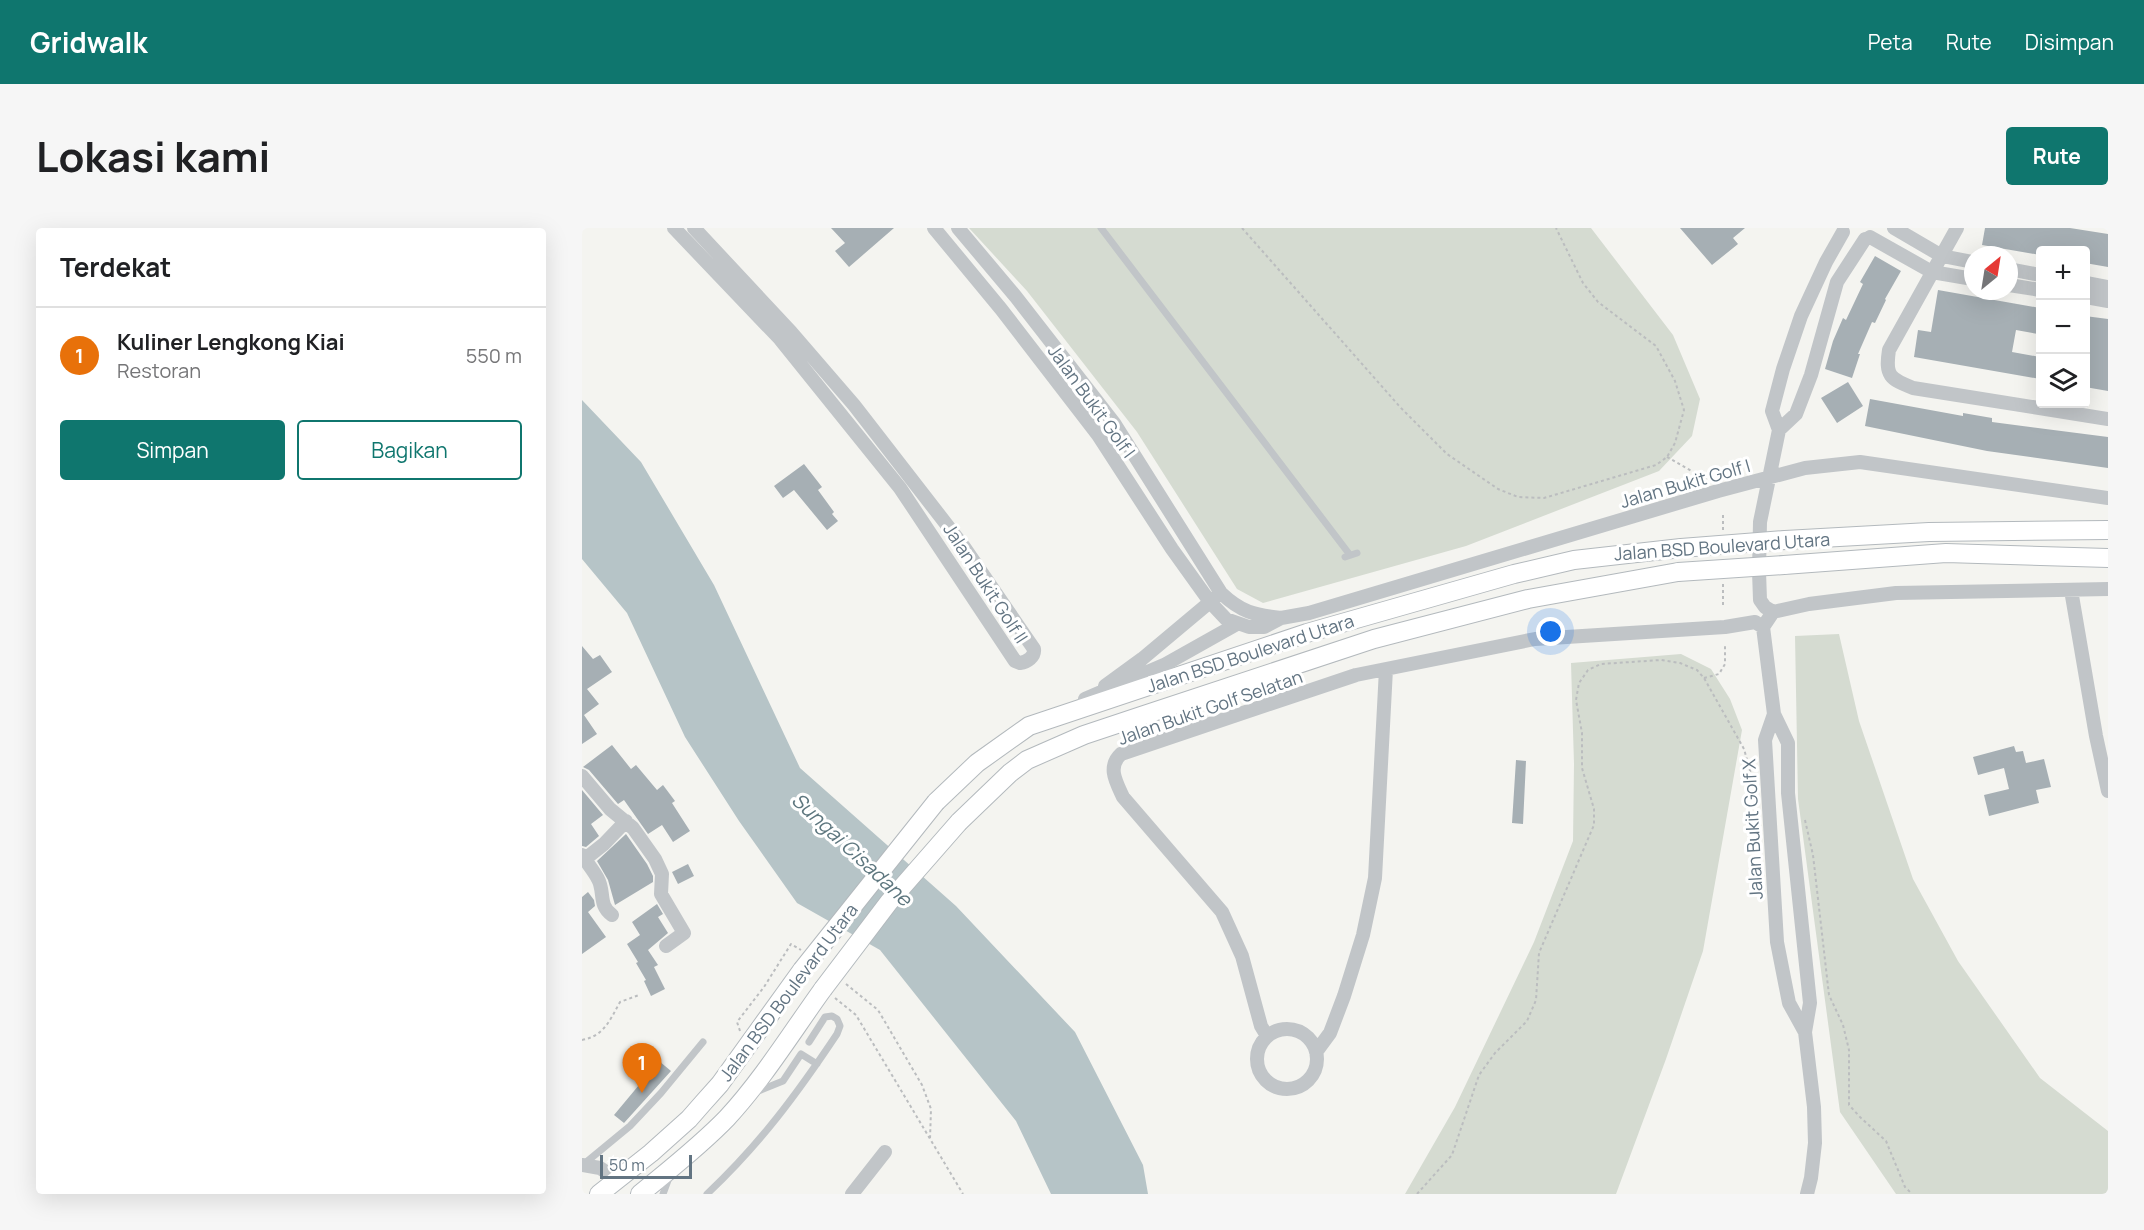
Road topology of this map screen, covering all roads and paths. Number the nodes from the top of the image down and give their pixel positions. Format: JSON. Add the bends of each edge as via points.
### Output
{"nodes":[{"id":1,"x":674,"y":228,"type":"edge"},
{"id":2,"x":694,"y":228,"type":"edge"},
{"id":3,"x":934,"y":228,"type":"edge"},
{"id":4,"x":958,"y":228,"type":"edge"},
{"id":5,"x":1242,"y":228,"type":"edge"},
{"id":6,"x":1556,"y":228,"type":"edge"},
{"id":7,"x":1894,"y":228,"type":"edge"},
{"id":8,"x":1958,"y":228,"type":"edge"},
{"id":9,"x":1843,"y":230,"type":"edge"},
{"id":10,"x":1102,"y":231,"type":"edge"},
{"id":11,"x":1871,"y":235,"type":"edge"},
{"id":12,"x":1942,"y":256,"type":"junction"},
{"id":13,"x":1964,"y":260,"type":"edge"},
{"id":14,"x":2018,"y":271,"type":"edge"},
{"id":15,"x":1932,"y":272,"type":"junction"},
{"id":16,"x":2036,"y":274,"type":"edge"},
{"id":17,"x":1964,"y":277,"type":"edge"},
{"id":18,"x":2090,"y":284,"type":"edge"},
{"id":19,"x":2018,"y":286,"type":"edge"},
{"id":20,"x":2108,"y":287,"type":"edge"},
{"id":21,"x":2036,"y":289,"type":"edge"},
{"id":22,"x":2090,"y":298,"type":"edge"},
{"id":23,"x":2108,"y":301,"type":"edge"},
{"id":24,"x":2108,"y":419,"type":"edge"},
{"id":25,"x":1779,"y":430,"type":"junction"},
{"id":26,"x":1668,"y":457,"type":"junction"},
{"id":27,"x":1769,"y":478,"type":"junction"},
{"id":28,"x":1712,"y":483,"type":"dead end"},
{"id":29,"x":2108,"y":498,"type":"edge"},
{"id":30,"x":2108,"y":530,"type":"edge"},
{"id":31,"x":1350,"y":555,"type":"dead end"},
{"id":32,"x":2108,"y":558,"type":"edge"},
{"id":33,"x":2108,"y":589,"type":"edge"},
{"id":34,"x":2071,"y":590,"type":"junction"},
{"id":35,"x":1216,"y":597,"type":"junction"},
{"id":36,"x":1769,"y":610,"type":"junction"},
{"id":37,"x":1281,"y":618,"type":"junction"},
{"id":38,"x":1237,"y":624,"type":"junction"},
{"id":39,"x":1759,"y":625,"type":"junction"},
{"id":40,"x":1725,"y":644,"type":"dead end"},
{"id":41,"x":1386,"y":669,"type":"junction"},
{"id":42,"x":1704,"y":678,"type":"junction"},
{"id":43,"x":1097,"y":694,"type":"junction"},
{"id":44,"x":1774,"y":714,"type":"junction"},
{"id":45,"x":1029,"y":726,"type":"junction"},
{"id":46,"x":582,"y":776,"type":"edge"},
{"id":47,"x":2108,"y":791,"type":"edge"},
{"id":48,"x":1767,"y":793,"type":"junction"},
{"id":49,"x":1788,"y":793,"type":"junction"},
{"id":50,"x":1803,"y":810,"type":"dead end"},
{"id":51,"x":626,"y":821,"type":"junction"},
{"id":52,"x":583,"y":857,"type":"edge"},
{"id":53,"x":612,"y":915,"type":"dead end"},
{"id":54,"x":1804,"y":939,"type":"junction"},
{"id":55,"x":1777,"y":942,"type":"junction"},
{"id":56,"x":666,"y":946,"type":"dead end"},
{"id":57,"x":823,"y":989,"type":"junction"},
{"id":58,"x":639,"y":995,"type":"dead end"},
{"id":59,"x":1805,"y":1032,"type":"junction"},
{"id":60,"x":1267,"y":1036,"type":"junction"},
{"id":61,"x":582,"y":1040,"type":"edge"},
{"id":62,"x":703,"y":1042,"type":"dead end"},
{"id":63,"x":809,"y":1042,"type":"dead end"},
{"id":64,"x":1316,"y":1052,"type":"junction"},
{"id":65,"x":817,"y":1064,"type":"junction"},
{"id":66,"x":745,"y":1096,"type":"junction"},
{"id":67,"x":885,"y":1152,"type":"dead end"},
{"id":68,"x":582,"y":1165,"type":"edge"},
{"id":69,"x":673,"y":1167,"type":"junction"},
{"id":70,"x":618,"y":1180,"type":"junction"},
{"id":71,"x":599,"y":1194,"type":"edge"},
{"id":72,"x":640,"y":1194,"type":"edge"},
{"id":73,"x":663,"y":1194,"type":"edge"},
{"id":74,"x":707,"y":1194,"type":"edge"},
{"id":75,"x":852,"y":1194,"type":"edge"},
{"id":76,"x":963,"y":1194,"type":"edge"},
{"id":77,"x":1417,"y":1194,"type":"edge"},
{"id":78,"x":1807,"y":1194,"type":"edge"},
{"id":79,"x":1912,"y":1194,"type":"edge"}],
"edges":[{"from":1,"to":2,"type":"street","name":"Jalan Bukit Golf II","via":[[780,339],[900,488],[1015,661],[1029,660],[1034,649],[964,548],[791,332]]},
{"from":3,"to":35,"type":"street","name":"Jalan Bukit Golf I","via":[[1098,435],[1172,549]]},
{"from":4,"to":35,"type":"street","name":"Jalan Bukit Golf I","via":[[1114,423]]},
{"from":5,"to":26,"type":"path","via":[[1407,415],[1447,454],[1498,489],[1518,497],[1544,498],[1656,465]]},
{"from":6,"to":26,"type":"path","via":[[1583,283],[1598,302],[1656,346],[1676,381],[1684,410]]},
{"from":7,"to":12,"type":"street"},
{"from":8,"to":12,"type":"street"},
{"from":9,"to":11,"type":"street","via":[[1857,240]]},
{"from":9,"to":25,"type":"street","via":[[1801,316],[1783,369],[1772,411]]},
{"from":10,"to":31,"type":"lane"},
{"from":11,"to":15,"type":"street"},
{"from":11,"to":25,"type":"street","via":[[1837,282],[1796,414]]},
{"from":12,"to":13,"type":"street"},
{"from":12,"to":15,"type":"street"},
{"from":14,"to":16,"type":"street"},
{"from":15,"to":17,"type":"street"},
{"from":15,"to":24,"type":"street","via":[[1889,350],[1890,376],[1913,388]]},
{"from":18,"to":20,"type":"street"},
{"from":19,"to":21,"type":"street"},
{"from":22,"to":23,"type":"street"},
{"from":25,"to":27,"type":"street"},
{"from":26,"to":28,"type":"path"},
{"from":27,"to":29,"type":"street","name":"Jalan Bukit Golf I","via":[[1805,468],[1860,462]]},
{"from":27,"to":36,"type":"street","via":[[1759,534],[1760,600]]},
{"from":27,"to":37,"type":"street","name":"Jalan Bukit Golf I"},
{"from":30,"to":45,"type":"main road","name":"Jalan BSD Boulevard Utara","bridge":true,"via":[[1929,532],[1785,540],[1574,560],[1307,633]]},
{"from":32,"to":57,"type":"main road","name":"Jalan BSD Boulevard Utara","bridge":true,"via":[[1946,553],[1678,572],[1528,599],[1374,639],[1084,735],[1027,760],[959,822],[889,902]]},
{"from":33,"to":34,"type":"street"},
{"from":34,"to":36,"type":"street","via":[[1896,593]]},
{"from":34,"to":47,"type":"street"},
{"from":35,"to":37,"type":"street","name":"Jalan Bukit Golf I","via":[[1250,614]]},
{"from":35,"to":38,"type":"street","name":"Jalan Bukit Golf I","via":[[1226,619]]},
{"from":35,"to":43,"type":"street"},
{"from":36,"to":39,"type":"street"},
{"from":37,"to":38,"type":"street","name":"Jalan Bukit Golf I","via":[[1264,627]]},
{"from":38,"to":43,"type":"street","via":[[1164,665]]},
{"from":39,"to":41,"type":"street","name":"Jalan Bukit Golf Selatan","via":[[1535,639]]},
{"from":39,"to":44,"type":"street","name":"Jalan Bukit Golf X"},
{"from":40,"to":42,"type":"path","via":[[1725,664],[1719,674]]},
{"from":41,"to":60,"type":"street","name":"Jalan Bukit Golf Selatan","via":[[1356,675],[1126,752],[1114,763],[1114,778],[1123,796],[1222,912],[1242,956]]},
{"from":41,"to":64,"type":"street","via":[[1375,878],[1364,935],[1350,977],[1330,1034]]},
{"from":42,"to":48,"type":"path","via":[[1744,749],[1755,794]]},
{"from":42,"to":77,"type":"path","via":[[1697,670],[1661,660],[1601,664],[1588,670],[1580,683],[1576,700],[1582,733],[1582,768],[1594,809],[1594,825],[1539,953],[1536,1000],[1527,1021],[1479,1075],[1452,1155]]},
{"from":43,"to":45,"type":"street"},
{"from":44,"to":48,"type":"street","name":"Jalan Bukit Golf X","via":[[1765,740]]},
{"from":44,"to":49,"type":"street","name":"Jalan Bukit Golf X","via":[[1788,743]]},
{"from":45,"to":70,"type":"main road","name":"Jalan BSD Boulevard Utara","bridge":true,"via":[[977,763],[936,802],[802,970],[720,1084],[689,1119]]},
{"from":46,"to":51,"type":"street","via":[[610,809]]},
{"from":48,"to":49,"type":"street"},
{"from":48,"to":55,"type":"street","name":"Jalan Bukit Golf X"},
{"from":49,"to":54,"type":"street","name":"Jalan Bukit Golf X"},
{"from":50,"to":79,"type":"path","via":[[1813,855],[1829,995],[1844,1025],[1849,1050],[1849,1105],[1886,1141],[1905,1187]]},
{"from":51,"to":52,"type":"street","via":[[604,844]]},
{"from":51,"to":56,"type":"street","via":[[655,859],[662,874],[661,894],[684,933]]},
{"from":52,"to":53,"type":"street","via":[[599,880],[602,902]]},
{"from":54,"to":55,"type":"street"},
{"from":54,"to":59,"type":"street","name":"Jalan Bukit Golf X","via":[[1810,1003]]},
{"from":55,"to":59,"type":"street","name":"Jalan Bukit Golf X","via":[[1789,1003]]},
{"from":57,"to":66,"type":"main road","name":"Jalan BSD Boulevard Utara"},
{"from":57,"to":76,"type":"path","via":[[856,1015]]},
{"from":58,"to":61,"type":"path","via":[[620,1002],[603,1031]]},
{"from":59,"to":78,"type":"street","name":"Jalan Bukit Golf X","via":[[1815,1143]]},
{"from":60,"to":64,"type":"street","via":[[1281,1029],[1296,1030],[1309,1038]]},
{"from":60,"to":64,"type":"street","via":[[1259,1047],[1257,1067],[1264,1079],[1281,1089],[1301,1086],[1311,1077],[1317,1065]]},
{"from":62,"to":68,"type":"lane","via":[[630,1126]]},
{"from":63,"to":65,"type":"lane","via":[[825,1017],[837,1019],[837,1034]]},
{"from":65,"to":66,"type":"lane","via":[[801,1054],[783,1081]]},
{"from":65,"to":74,"type":"lane","via":[[774,1123]]},
{"from":66,"to":69,"type":"main road","name":"Jalan BSD Boulevard Utara","via":[[710,1135]]},
{"from":67,"to":75,"type":"street"},
{"from":68,"to":70,"type":"street","via":[[600,1168]]},
{"from":69,"to":72,"type":"main road","name":"Jalan BSD Boulevard Utara"},
{"from":69,"to":73,"type":"lane"},
{"from":70,"to":71,"type":"main road","name":"Jalan BSD Boulevard Utara"}]}
